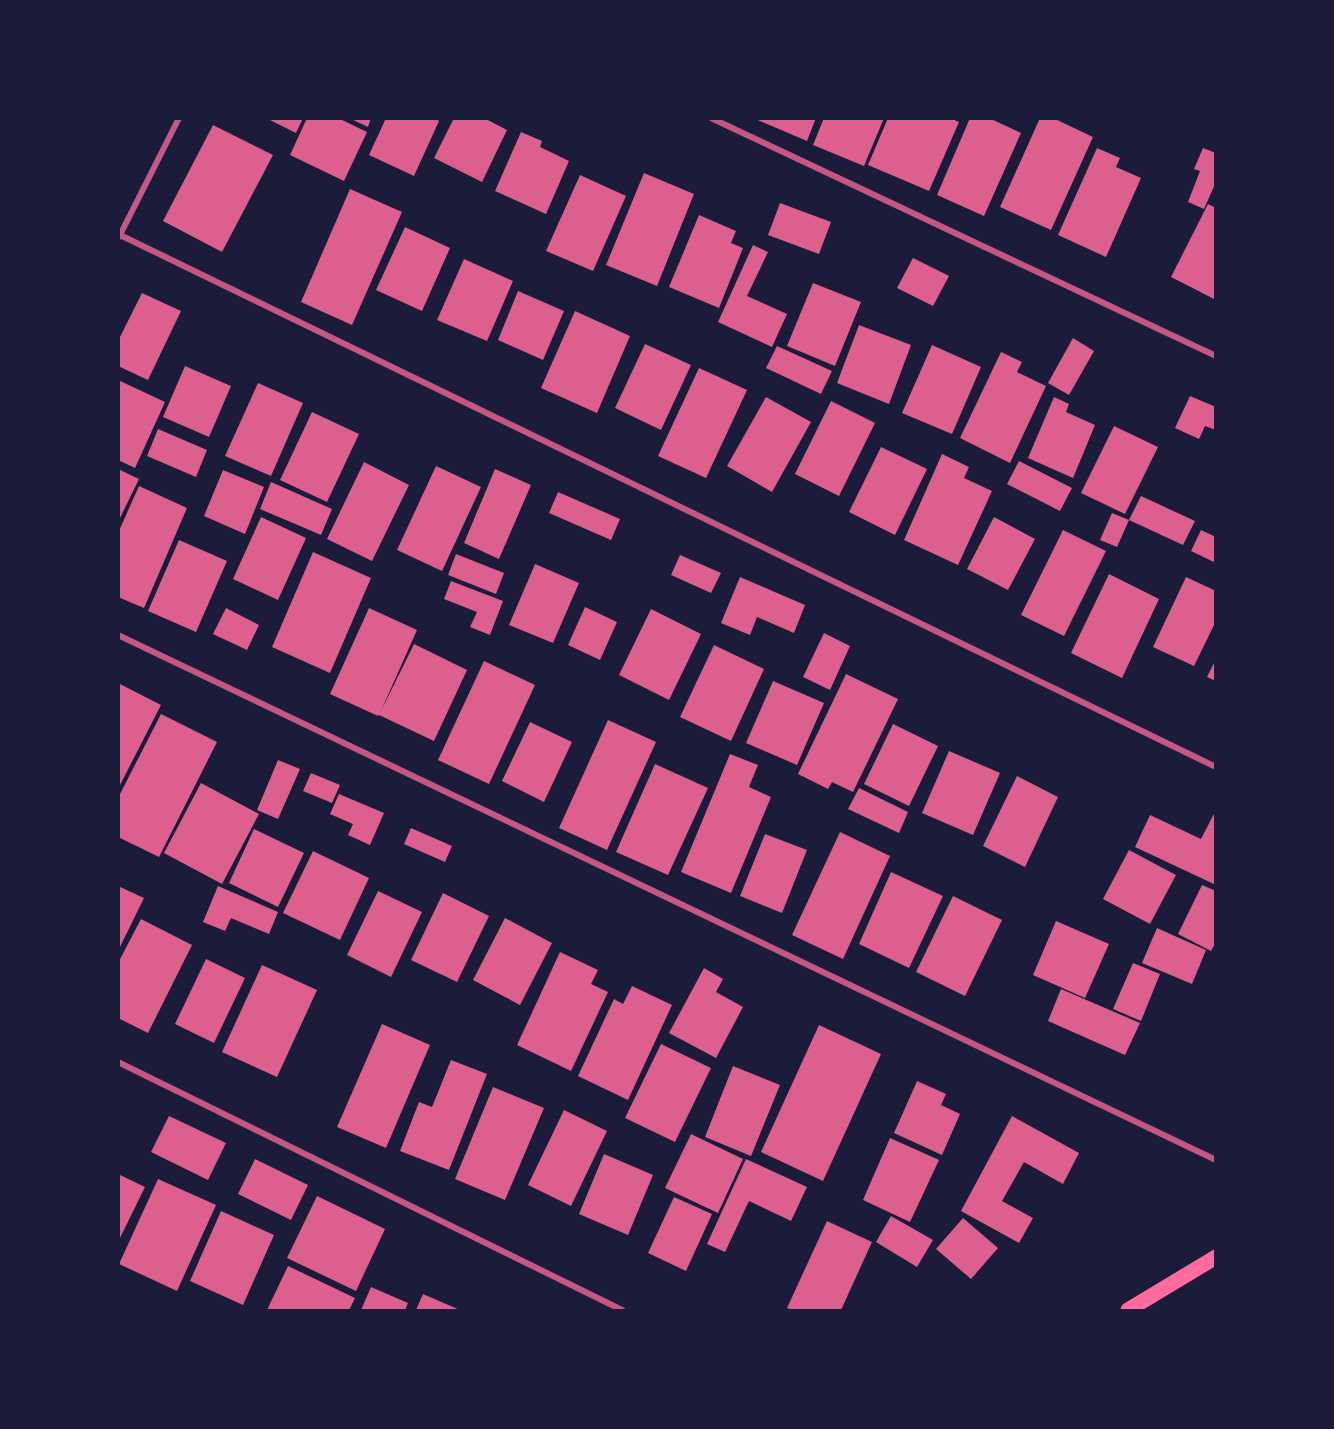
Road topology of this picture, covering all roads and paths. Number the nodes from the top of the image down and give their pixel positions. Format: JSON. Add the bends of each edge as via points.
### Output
{"nodes":[{"id":1,"x":179,"y":118,"type":"edge"},
{"id":2,"x":711,"y":118,"type":"edge"},
{"id":3,"x":119,"y":235,"type":"edge"},
{"id":4,"x":1215,"y":356,"type":"edge"},
{"id":5,"x":118,"y":634,"type":"edge"},
{"id":6,"x":1215,"y":767,"type":"edge"},
{"id":7,"x":118,"y":1062,"type":"edge"},
{"id":8,"x":1215,"y":1160,"type":"edge"},
{"id":9,"x":1215,"y":1257,"type":"edge"},
{"id":10,"x":622,"y":1311,"type":"edge"},
{"id":11,"x":1128,"y":1311,"type":"edge"}],
"edges":[{"from":1,"to":3,"type":"street"},
{"from":2,"to":4,"type":"street"},
{"from":3,"to":6,"type":"street"},
{"from":5,"to":8,"type":"street"},
{"from":7,"to":10,"type":"street"},
{"from":9,"to":11,"type":"main road"}]}
